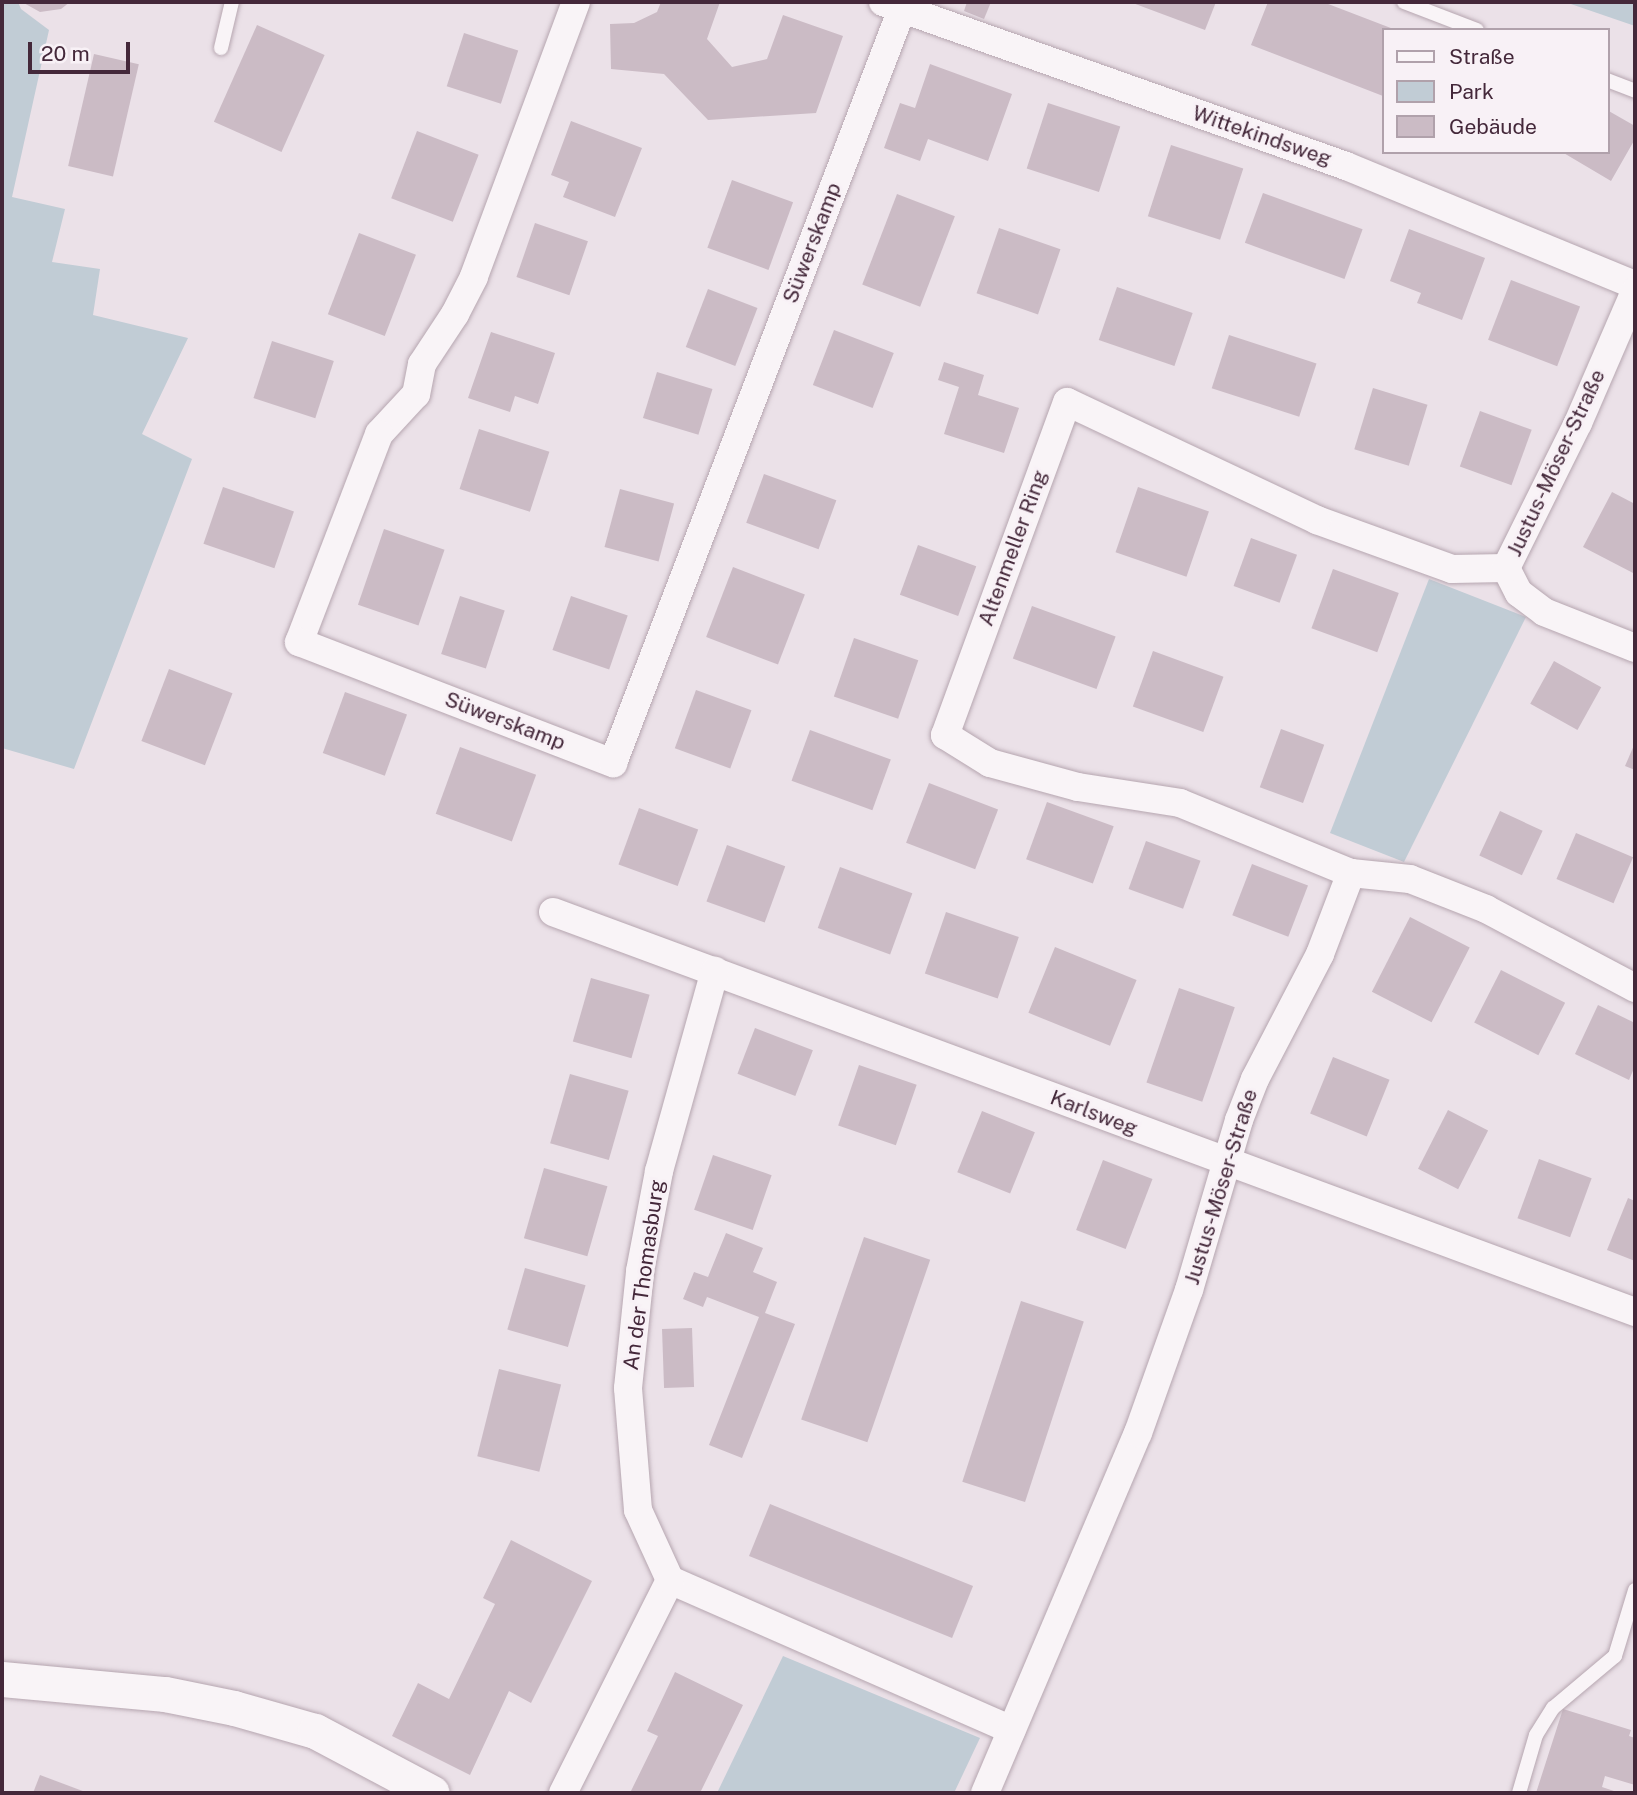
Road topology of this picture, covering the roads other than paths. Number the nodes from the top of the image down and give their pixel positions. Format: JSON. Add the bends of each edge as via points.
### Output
{"nodes":[{"id":1,"x":232,"y":2,"type":"edge"},
{"id":2,"x":576,"y":2,"type":"edge"},
{"id":3,"x":1404,"y":2,"type":"edge"},
{"id":4,"x":892,"y":5,"type":"edge"},
{"id":5,"x":1472,"y":28,"type":"edge"},
{"id":6,"x":221,"y":48,"type":"dead end"},
{"id":7,"x":1609,"y":81,"type":"edge"},
{"id":8,"x":1635,"y":91,"type":"edge"},
{"id":9,"x":1635,"y":288,"type":"edge"},
{"id":10,"x":1506,"y":568,"type":"junction"},
{"id":11,"x":1635,"y":648,"type":"edge"},
{"id":12,"x":1351,"y":873,"type":"junction"},
{"id":13,"x":553,"y":912,"type":"dead end"},
{"id":14,"x":715,"y":971,"type":"junction"},
{"id":15,"x":1635,"y":988,"type":"edge"},
{"id":16,"x":1226,"y":1163,"type":"junction"},
{"id":17,"x":1635,"y":1312,"type":"edge"},
{"id":18,"x":670,"y":1580,"type":"junction"},
{"id":19,"x":1635,"y":1590,"type":"edge"},
{"id":20,"x":2,"y":1679,"type":"edge"},
{"id":21,"x":1011,"y":1730,"type":"junction"},
{"id":22,"x":432,"y":1793,"type":"edge"},
{"id":23,"x":563,"y":1793,"type":"edge"},
{"id":24,"x":985,"y":1793,"type":"edge"},
{"id":25,"x":1519,"y":1793,"type":"edge"}],
"edges":[{"from":1,"to":6,"type":"lane"},
{"from":2,"to":4,"type":"street","name":"Süwerskamp","via":[[474,277],[422,364],[416,394],[379,434],[299,642],[613,762]]},
{"from":3,"to":5,"type":"lane"},
{"from":4,"to":9,"type":"street","name":"Wittekindsweg","via":[[1346,166]]},
{"from":7,"to":8,"type":"lane"},
{"from":9,"to":10,"type":"street","name":"Justus-Möser-Straße","via":[[1578,423]]},
{"from":10,"to":11,"type":"street","name":"Justus-Möser-Straße","via":[[1519,593],[1544,612]]},
{"from":10,"to":12,"type":"street","name":"Altenmeller Ring","via":[[1452,569],[1317,520],[1067,401],[945,735],[990,762],[1079,787],[1180,803]]},
{"from":12,"to":15,"type":"street","via":[[1410,879],[1486,909]]},
{"from":12,"to":16,"type":"street","name":"Justus-Möser-Straße","via":[[1320,954],[1255,1079]]},
{"from":13,"to":14,"type":"street","name":"Karlsweg"},
{"from":14,"to":16,"type":"street","name":"Karlsweg"},
{"from":14,"to":18,"type":"street","name":"An der Thomasburg","via":[[659,1171],[640,1271],[628,1388],[638,1510]]},
{"from":16,"to":17,"type":"street","name":"Karlsweg"},
{"from":16,"to":21,"type":"street","name":"Justus-Möser-Straße","via":[[1189,1290],[1138,1433]]},
{"from":18,"to":21,"type":"street"},
{"from":18,"to":23,"type":"street"},
{"from":19,"to":25,"type":"lane","via":[[1615,1656],[1553,1708],[1536,1735]]},
{"from":20,"to":22,"type":"street","via":[[165,1694],[233,1709],[315,1731]]},
{"from":21,"to":24,"type":"street","name":"Justus-Möser-Straße"}]}
